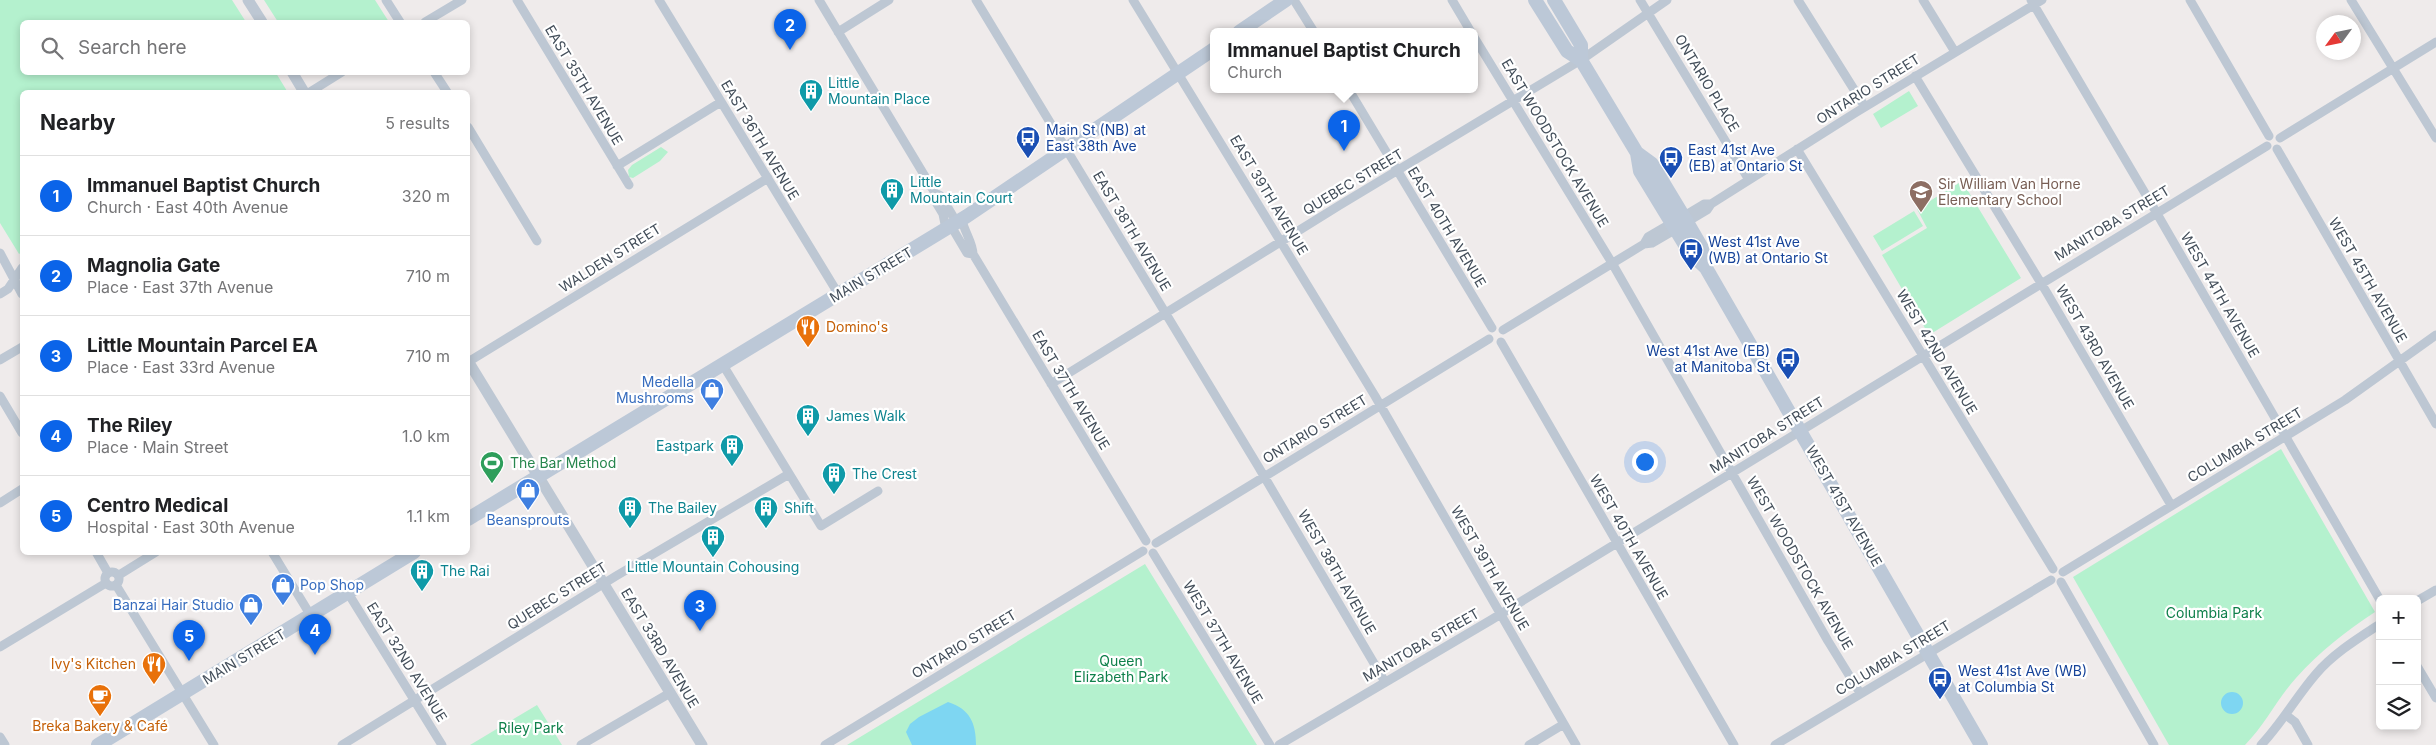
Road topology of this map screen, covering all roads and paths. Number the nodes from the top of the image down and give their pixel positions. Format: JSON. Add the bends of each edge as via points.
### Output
{"nodes":[{"id":1,"x":248,"y":0,"type":"edge"},
{"id":2,"x":386,"y":0,"type":"edge"},
{"id":3,"x":462,"y":0,"type":"edge"},
{"id":4,"x":517,"y":0,"type":"edge"},
{"id":5,"x":659,"y":0,"type":"edge"},
{"id":6,"x":819,"y":0,"type":"edge"},
{"id":7,"x":889,"y":0,"type":"edge"},
{"id":8,"x":976,"y":0,"type":"edge"},
{"id":9,"x":1133,"y":0,"type":"edge"},
{"id":10,"x":1286,"y":0,"type":"edge"},
{"id":11,"x":1294,"y":0,"type":"edge"},
{"id":12,"x":1452,"y":0,"type":"edge"},
{"id":13,"x":1535,"y":0,"type":"edge"},
{"id":14,"x":1554,"y":0,"type":"edge"},
{"id":15,"x":1640,"y":0,"type":"edge"},
{"id":16,"x":1667,"y":0,"type":"edge"},
{"id":17,"x":1798,"y":0,"type":"edge"},
{"id":18,"x":1924,"y":0,"type":"edge"},
{"id":19,"x":2042,"y":0,"type":"edge"},
{"id":20,"x":2190,"y":0,"type":"edge"},
{"id":21,"x":2351,"y":0,"type":"edge"},
{"id":22,"x":2032,"y":2,"type":"edge"},
{"id":23,"x":1648,"y":13,"type":"junction"},
{"id":24,"x":261,"y":20,"type":"edge"},
{"id":25,"x":399,"y":20,"type":"edge"},
{"id":26,"x":428,"y":20,"type":"edge"},
{"id":27,"x":1245,"y":28,"type":"edge"},
{"id":28,"x":1312,"y":28,"type":"edge"},
{"id":29,"x":1469,"y":28,"type":"edge"},
{"id":30,"x":838,"y":32,"type":"junction"},
{"id":31,"x":2436,"y":42,"type":"edge"},
{"id":32,"x":1478,"y":44,"type":"edge"},
{"id":33,"x":1955,"y":52,"type":"junction"},
{"id":34,"x":1210,"y":53,"type":"edge"},
{"id":35,"x":1581,"y":60,"type":"junction"},
{"id":36,"x":2393,"y":68,"type":"junction"},
{"id":37,"x":1178,"y":74,"type":"junction"},
{"id":38,"x":294,"y":75,"type":"edge"},
{"id":39,"x":337,"y":75,"type":"edge"},
{"id":40,"x":436,"y":75,"type":"edge"},
{"id":41,"x":1915,"y":76,"type":"junction"},
{"id":42,"x":303,"y":90,"type":"edge"},
{"id":43,"x":313,"y":90,"type":"edge"},
{"id":44,"x":445,"y":90,"type":"edge"},
{"id":45,"x":1350,"y":93,"type":"edge"},
{"id":46,"x":721,"y":102,"type":"junction"},
{"id":47,"x":1513,"y":102,"type":"junction"},
{"id":48,"x":1865,"y":107,"type":"junction"},
{"id":49,"x":470,"y":130,"type":"edge"},
{"id":50,"x":2269,"y":136,"type":"junction"},
{"id":51,"x":2280,"y":138,"type":"junction"},
{"id":52,"x":2436,"y":138,"type":"edge"},
{"id":53,"x":2267,"y":146,"type":"junction"},
{"id":54,"x":1797,"y":149,"type":"junction"},
{"id":55,"x":2277,"y":149,"type":"junction"},
{"id":56,"x":1067,"y":150,"type":"junction"},
{"id":57,"x":617,"y":166,"type":"junction"},
{"id":58,"x":1396,"y":172,"type":"junction"},
{"id":59,"x":768,"y":178,"type":"junction"},
{"id":60,"x":1749,"y":180,"type":"junction"},
{"id":61,"x":628,"y":185,"type":"dead end"},
{"id":62,"x":2157,"y":212,"type":"junction"},
{"id":63,"x":1680,"y":222,"type":"junction"},
{"id":64,"x":954,"y":224,"type":"junction"},
{"id":65,"x":536,"y":241,"type":"dead end"},
{"id":66,"x":1282,"y":242,"type":"junction"},
{"id":67,"x":0,"y":253,"type":"edge"},
{"id":68,"x":1612,"y":263,"type":"junction"},
{"id":69,"x":20,"y":271,"type":"edge"},
{"id":70,"x":14,"y":280,"type":"junction"},
{"id":71,"x":2041,"y":283,"type":"junction"},
{"id":72,"x":20,"y":290,"type":"edge"},
{"id":73,"x":0,"y":294,"type":"edge"},
{"id":74,"x":839,"y":295,"type":"junction"},
{"id":75,"x":1166,"y":313,"type":"junction"},
{"id":76,"x":1492,"y":328,"type":"junction"},
{"id":77,"x":1503,"y":330,"type":"junction"},
{"id":78,"x":2436,"y":335,"type":"edge"},
{"id":79,"x":1489,"y":339,"type":"junction"},
{"id":80,"x":1501,"y":342,"type":"junction"},
{"id":81,"x":20,"y":348,"type":"edge"},
{"id":82,"x":1924,"y":355,"type":"junction"},
{"id":83,"x":0,"y":360,"type":"edge"},
{"id":84,"x":470,"y":360,"type":"edge"},
{"id":85,"x":2399,"y":361,"type":"junction"},
{"id":86,"x":470,"y":364,"type":"edge"},
{"id":87,"x":723,"y":365,"type":"junction"},
{"id":88,"x":1051,"y":384,"type":"junction"},
{"id":89,"x":0,"y":396,"type":"edge"},
{"id":90,"x":1380,"y":405,"type":"junction"},
{"id":91,"x":2436,"y":424,"type":"edge"},
{"id":92,"x":20,"y":430,"type":"edge"},
{"id":93,"x":1800,"y":431,"type":"junction"},
{"id":94,"x":2286,"y":437,"type":"junction"},
{"id":95,"x":1732,"y":473,"type":"junction"},
{"id":96,"x":789,"y":474,"type":"junction"},
{"id":97,"x":537,"y":476,"type":"junction"},
{"id":98,"x":1264,"y":476,"type":"junction"},
{"id":99,"x":20,"y":490,"type":"edge"},
{"id":100,"x":878,"y":491,"type":"dead end"},
{"id":101,"x":0,"y":503,"type":"edge"},
{"id":102,"x":2170,"y":505,"type":"junction"},
{"id":103,"x":470,"y":519,"type":"edge"},
{"id":104,"x":1146,"y":541,"type":"junction"},
{"id":105,"x":1156,"y":543,"type":"junction"},
{"id":106,"x":1617,"y":543,"type":"junction"},
{"id":107,"x":1144,"y":550,"type":"junction"},
{"id":108,"x":1153,"y":553,"type":"junction"},
{"id":109,"x":98,"y":555,"type":"edge"},
{"id":110,"x":151,"y":555,"type":"edge"},
{"id":111,"x":274,"y":555,"type":"edge"},
{"id":112,"x":409,"y":555,"type":"edge"},
{"id":113,"x":2053,"y":569,"type":"junction"},
{"id":114,"x":2063,"y":572,"type":"junction"},
{"id":115,"x":108,"y":573,"type":"junction"},
{"id":116,"x":119,"y":575,"type":"junction"},
{"id":117,"x":2056,"y":581,"type":"junction"},
{"id":118,"x":106,"y":583,"type":"junction"},
{"id":119,"x":603,"y":583,"type":"junction"},
{"id":120,"x":116,"y":585,"type":"junction"},
{"id":121,"x":2436,"y":590,"type":"edge"},
{"id":122,"x":348,"y":593,"type":"junction"},
{"id":123,"x":2377,"y":595,"type":"edge"},
{"id":124,"x":2421,"y":599,"type":"edge"},
{"id":125,"x":1500,"y":614,"type":"junction"},
{"id":126,"x":311,"y":616,"type":"junction"},
{"id":127,"x":2376,"y":627,"type":"edge"},
{"id":128,"x":0,"y":646,"type":"edge"},
{"id":129,"x":1928,"y":654,"type":"junction"},
{"id":130,"x":2421,"y":673,"type":"edge"},
{"id":131,"x":1385,"y":682,"type":"junction"},
{"id":132,"x":670,"y":693,"type":"junction"},
{"id":133,"x":1860,"y":693,"type":"junction"},
{"id":134,"x":183,"y":694,"type":"junction"},
{"id":135,"x":2436,"y":698,"type":"edge"},
{"id":136,"x":414,"y":702,"type":"junction"},
{"id":137,"x":2286,"y":715,"type":"junction"},
{"id":138,"x":1564,"y":724,"type":"junction"},
{"id":139,"x":0,"y":737,"type":"edge"},
{"id":140,"x":5,"y":745,"type":"edge"},
{"id":141,"x":98,"y":745,"type":"edge"},
{"id":142,"x":214,"y":745,"type":"edge"},
{"id":143,"x":342,"y":745,"type":"edge"},
{"id":144,"x":442,"y":745,"type":"edge"},
{"id":145,"x":581,"y":745,"type":"edge"},
{"id":146,"x":702,"y":745,"type":"edge"},
{"id":147,"x":825,"y":745,"type":"edge"},
{"id":148,"x":1270,"y":745,"type":"edge"},
{"id":149,"x":1279,"y":745,"type":"edge"},
{"id":150,"x":1529,"y":745,"type":"edge"},
{"id":151,"x":1576,"y":745,"type":"edge"},
{"id":152,"x":1734,"y":745,"type":"edge"},
{"id":153,"x":1775,"y":745,"type":"edge"},
{"id":154,"x":1981,"y":745,"type":"edge"},
{"id":155,"x":2154,"y":745,"type":"edge"},
{"id":156,"x":2261,"y":745,"type":"edge"},
{"id":157,"x":2308,"y":745,"type":"edge"}],
"edges":[{"from":1,"to":24,"type":"street"},
{"from":2,"to":25,"type":"street"},
{"from":3,"to":26,"type":"street"},
{"from":4,"to":57,"type":"street","name":"EAST 35TH AVENUE"},
{"from":5,"to":46,"type":"street","name":"EAST 36TH AVENUE"},
{"from":6,"to":30,"type":"street","name":"EAST 37TH AVENUE"},
{"from":7,"to":30,"type":"street"},
{"from":8,"to":56,"type":"street","name":"EAST 38TH AVENUE"},
{"from":9,"to":37,"type":"street","name":"EAST 39TH AVENUE"},
{"from":10,"to":27,"type":"main road"},
{"from":11,"to":28,"type":"street"},
{"from":12,"to":29,"type":"street"},
{"from":13,"to":35,"type":"main road","via":[[1567,51]]},
{"from":14,"to":35,"type":"main road","via":[[1581,45]]},
{"from":15,"to":23,"type":"street","name":"ONTARIO PLACE"},
{"from":16,"to":23,"type":"street","name":"QUEBEC STREET"},
{"from":17,"to":48,"type":"street"},
{"from":18,"to":33,"type":"street"},
{"from":19,"to":22,"type":"street","name":"ONTARIO STREET"},
{"from":20,"to":50,"type":"street"},
{"from":21,"to":36,"type":"street"},
{"from":22,"to":33,"type":"street","name":"ONTARIO STREET"},
{"from":22,"to":62,"type":"street","name":"WEST 44TH AVENUE"},
{"from":23,"to":35,"type":"street","name":"QUEBEC STREET"},
{"from":23,"to":60,"type":"street","name":"ONTARIO PLACE"},
{"from":30,"to":64,"type":"street","name":"EAST 37TH AVENUE","via":[[935,193],[941,196]]},
{"from":31,"to":36,"type":"street"},
{"from":32,"to":47,"type":"street","name":"EAST WOODSTOCK AVENUE"},
{"from":33,"to":41,"type":"street","name":"ONTARIO STREET"},
{"from":34,"to":37,"type":"main road","name":"MAIN STREET"},
{"from":35,"to":47,"type":"street","name":"QUEBEC STREET"},
{"from":35,"to":63,"type":"main road","name":"WEST 41ST AVENUE","via":[[1637,152],[1652,164]]},
{"from":36,"to":51,"type":"street"},
{"from":36,"to":52,"type":"street"},
{"from":37,"to":56,"type":"main road","name":"MAIN STREET"},
{"from":37,"to":66,"type":"street","name":"EAST 39TH AVENUE"},
{"from":38,"to":42,"type":"street"},
{"from":39,"to":43,"type":"street"},
{"from":40,"to":44,"type":"street"},
{"from":41,"to":48,"type":"street","name":"ONTARIO STREET"},
{"from":41,"to":71,"type":"street","name":"WEST 43RD AVENUE"},
{"from":45,"to":58,"type":"street","name":"EAST 40TH AVENUE"},
{"from":46,"to":57,"type":"street"},
{"from":46,"to":59,"type":"street","name":"EAST 36TH AVENUE"},
{"from":47,"to":58,"type":"street","name":"QUEBEC STREET"},
{"from":47,"to":68,"type":"street","name":"EAST WOODSTOCK AVENUE"},
{"from":48,"to":54,"type":"street","name":"ONTARIO STREET"},
{"from":49,"to":65,"type":"street"},
{"from":50,"to":51,"type":"street"},
{"from":50,"to":53,"type":"street"},
{"from":51,"to":55,"type":"street"},
{"from":53,"to":55,"type":"street"},
{"from":53,"to":62,"type":"street","name":"MANITOBA STREET"},
{"from":54,"to":60,"type":"street","name":"ONTARIO STREET"},
{"from":54,"to":82,"type":"street","name":"WEST 42ND AVENUE"},
{"from":55,"to":85,"type":"street","name":"WEST 45TH AVENUE"},
{"from":56,"to":64,"type":"main road","name":"MAIN STREET"},
{"from":56,"to":75,"type":"street","name":"EAST 38TH AVENUE"},
{"from":57,"to":61,"type":"street","name":"EAST 35TH AVENUE"},
{"from":58,"to":66,"type":"street","name":"QUEBEC STREET"},
{"from":58,"to":76,"type":"street","name":"EAST 40TH AVENUE"},
{"from":59,"to":74,"type":"street","name":"EAST 36TH AVENUE"},
{"from":59,"to":84,"type":"street","name":"WALDEN STREET"},
{"from":60,"to":63,"type":"street","name":"ONTARIO STREET","via":[[1711,204],[1707,210]]},
{"from":62,"to":71,"type":"street","name":"MANITOBA STREET"},
{"from":62,"to":94,"type":"street","name":"WEST 44TH AVENUE"},
{"from":63,"to":68,"type":"street","name":"ONTARIO STREET","via":[[1652,243],[1644,244]]},
{"from":63,"to":93,"type":"main road","name":"WEST 41ST AVENUE","via":[[1690,253],[1706,268]]},
{"from":64,"to":74,"type":"main road","name":"MAIN STREET"},
{"from":64,"to":88,"type":"street","name":"EAST 37TH AVENUE","via":[[967,253],[973,254]]},
{"from":66,"to":75,"type":"street","name":"QUEBEC STREET"},
{"from":66,"to":90,"type":"street","name":"EAST 39TH AVENUE"},
{"from":67,"to":70,"type":"street"},
{"from":68,"to":77,"type":"street","name":"ONTARIO STREET"},
{"from":68,"to":95,"type":"street","name":"WEST WOODSTOCK AVENUE"},
{"from":69,"to":70,"type":"street"},
{"from":70,"to":72,"type":"street"},
{"from":70,"to":73,"type":"street"},
{"from":71,"to":82,"type":"street","name":"MANITOBA STREET"},
{"from":71,"to":102,"type":"street","name":"WEST 43RD AVENUE"},
{"from":74,"to":87,"type":"main road","name":"MAIN STREET"},
{"from":75,"to":88,"type":"street","name":"QUEBEC STREET"},
{"from":75,"to":98,"type":"street","name":"EAST 38TH AVENUE"},
{"from":76,"to":77,"type":"street","via":[[1498,326]]},
{"from":76,"to":79,"type":"street","via":[[1488,332]]},
{"from":77,"to":80,"type":"street"},
{"from":78,"to":85,"type":"street","name":"COLUMBIA STREET"},
{"from":79,"to":80,"type":"street","via":[[1494,343]]},
{"from":79,"to":90,"type":"street","name":"ONTARIO STREET"},
{"from":80,"to":106,"type":"street","name":"WEST 40TH AVENUE"},
{"from":81,"to":83,"type":"street"},
{"from":82,"to":93,"type":"street","name":"MANITOBA STREET"},
{"from":82,"to":113,"type":"street","name":"WEST 42ND AVENUE"},
{"from":85,"to":91,"type":"street","name":"WEST 45TH AVENUE"},
{"from":85,"to":94,"type":"street","name":"COLUMBIA STREET"},
{"from":86,"to":97,"type":"street","name":"EAST 33RD AVENUE"},
{"from":87,"to":96,"type":"street"},
{"from":87,"to":97,"type":"main road","name":"MAIN STREET"},
{"from":88,"to":104,"type":"street","name":"EAST 37TH AVENUE"},
{"from":89,"to":92,"type":"street"},
{"from":90,"to":98,"type":"street","name":"ONTARIO STREET"},
{"from":90,"to":125,"type":"street","name":"WEST 39TH AVENUE"},
{"from":93,"to":95,"type":"street","name":"MANITOBA STREET"},
{"from":93,"to":129,"type":"main road","name":"WEST 41ST AVENUE"},
{"from":94,"to":102,"type":"street","name":"COLUMBIA STREET"},
{"from":94,"to":123,"type":"street","name":"WEST 44TH AVENUE"},
{"from":95,"to":106,"type":"street","name":"MANITOBA STREET"},
{"from":95,"to":133,"type":"street","name":"WEST WOODSTOCK AVENUE"},
{"from":96,"to":100,"type":"street","via":[[822,526]]},
{"from":96,"to":119,"type":"street","name":"QUEBEC STREET"},
{"from":97,"to":103,"type":"main road","name":"MAIN STREET"},
{"from":97,"to":119,"type":"street","name":"EAST 33RD AVENUE"},
{"from":98,"to":105,"type":"street","name":"ONTARIO STREET"},
{"from":98,"to":131,"type":"street","name":"WEST 38TH AVENUE"},
{"from":99,"to":101,"type":"street"},
{"from":102,"to":114,"type":"street","name":"COLUMBIA STREET"},
{"from":104,"to":105,"type":"street"},
{"from":104,"to":107,"type":"street"},
{"from":105,"to":108,"type":"street"},
{"from":106,"to":125,"type":"street","name":"MANITOBA STREET"},
{"from":106,"to":152,"type":"street","name":"WEST 40TH AVENUE"},
{"from":107,"to":108,"type":"street","via":[[1148,554]]},
{"from":107,"to":147,"type":"street","name":"ONTARIO STREET"},
{"from":108,"to":148,"type":"street","name":"WEST 37TH AVENUE"},
{"from":109,"to":115,"type":"street"},
{"from":110,"to":116,"type":"street"},
{"from":111,"to":126,"type":"street"},
{"from":112,"to":122,"type":"main road","name":"MAIN STREET"},
{"from":113,"to":114,"type":"street"},
{"from":113,"to":117,"type":"street","via":[[2050,573]]},
{"from":114,"to":117,"type":"street","via":[[2064,578]]},
{"from":115,"to":116,"type":"street"},
{"from":115,"to":118,"type":"street"},
{"from":116,"to":120,"type":"street"},
{"from":117,"to":129,"type":"street","name":"COLUMBIA STREET"},
{"from":117,"to":155,"type":"street"},
{"from":118,"to":120,"type":"street"},
{"from":118,"to":128,"type":"street"},
{"from":119,"to":132,"type":"street","name":"EAST 33RD AVENUE"},
{"from":119,"to":136,"type":"street","name":"QUEBEC STREET"},
{"from":120,"to":134,"type":"street"},
{"from":121,"to":124,"type":"street"},
{"from":122,"to":126,"type":"main road","name":"MAIN STREET"},
{"from":122,"to":136,"type":"street","name":"EAST 32ND AVENUE"},
{"from":125,"to":131,"type":"street","name":"MANITOBA STREET"},
{"from":125,"to":138,"type":"street","name":"WEST 39TH AVENUE"},
{"from":126,"to":134,"type":"main road","name":"MAIN STREET"},
{"from":127,"to":137,"type":"street","via":[[2316,674]]},
{"from":129,"to":133,"type":"street","name":"COLUMBIA STREET"},
{"from":129,"to":154,"type":"main road","name":"WEST 41ST AVENUE"},
{"from":130,"to":135,"type":"street"},
{"from":131,"to":149,"type":"street","name":"MANITOBA STREET"},
{"from":132,"to":145,"type":"street"},
{"from":132,"to":146,"type":"street","name":"EAST 33RD AVENUE"},
{"from":133,"to":153,"type":"street","name":"COLUMBIA STREET"},
{"from":134,"to":141,"type":"main road","name":"MAIN STREET"},
{"from":134,"to":142,"type":"street"},
{"from":136,"to":143,"type":"street","name":"QUEBEC STREET"},
{"from":136,"to":144,"type":"street","name":"EAST 32ND AVENUE"},
{"from":137,"to":156,"type":"street"},
{"from":137,"to":157,"type":"street"},
{"from":138,"to":150,"type":"street"},
{"from":138,"to":151,"type":"street","name":"WEST 39TH AVENUE"},
{"from":139,"to":140,"type":"street"}]}
